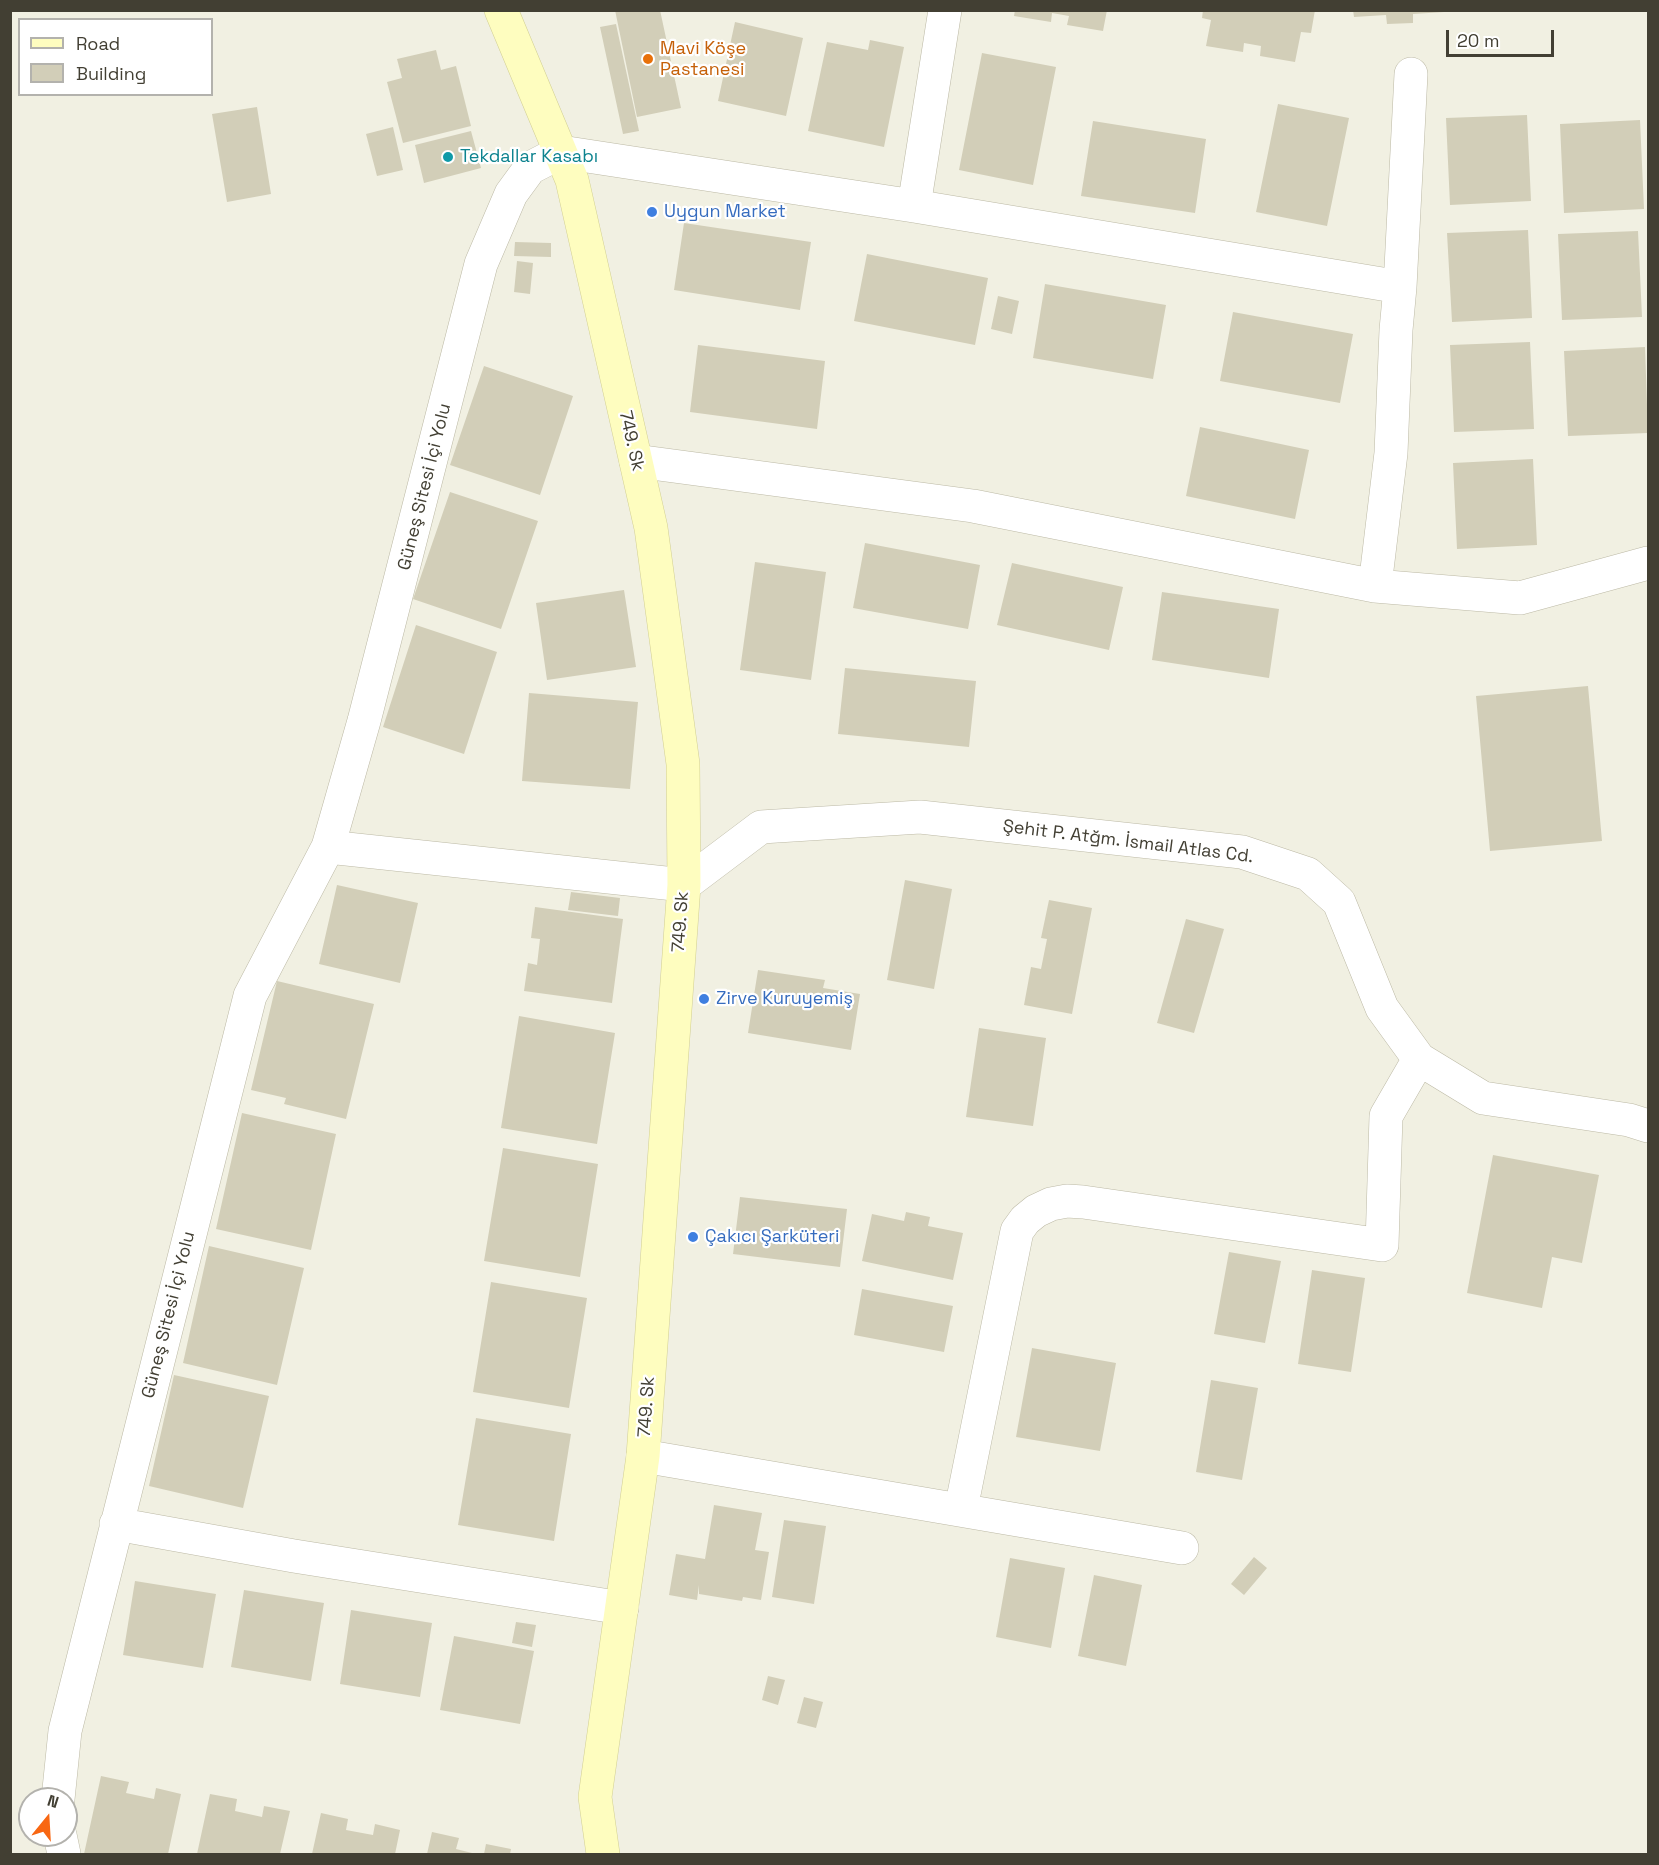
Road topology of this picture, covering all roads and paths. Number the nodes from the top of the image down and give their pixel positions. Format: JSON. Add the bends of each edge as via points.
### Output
{"nodes":[{"id":1,"x":501,"y":10,"type":"edge"},
{"id":2,"x":945,"y":10,"type":"edge"},
{"id":3,"x":1411,"y":74,"type":"dead end"},
{"id":4,"x":561,"y":153,"type":"junction"},
{"id":5,"x":914,"y":206,"type":"junction"},
{"id":6,"x":1400,"y":287,"type":"junction"},
{"id":7,"x":636,"y":461,"type":"junction"},
{"id":8,"x":1648,"y":563,"type":"edge"},
{"id":9,"x":1375,"y":586,"type":"junction"},
{"id":10,"x":328,"y":847,"type":"junction"},
{"id":11,"x":684,"y":885,"type":"junction"},
{"id":12,"x":1419,"y":1059,"type":"junction"},
{"id":13,"x":1648,"y":1126,"type":"edge"},
{"id":14,"x":643,"y":1456,"type":"junction"},
{"id":15,"x":961,"y":1509,"type":"junction"},
{"id":16,"x":116,"y":1524,"type":"junction"},
{"id":17,"x":1182,"y":1548,"type":"dead end"},
{"id":18,"x":622,"y":1608,"type":"junction"},
{"id":19,"x":59,"y":1787,"type":"edge"},
{"id":20,"x":603,"y":1854,"type":"edge"}],
"edges":[{"from":1,"to":4,"type":"street","name":"749. Sk"},
{"from":2,"to":5,"type":"street"},
{"from":3,"to":6,"type":"street"},
{"from":4,"to":5,"type":"street"},
{"from":4,"to":7,"type":"street","name":"749. Sk","via":[[572,180]]},
{"from":4,"to":10,"type":"street","name":"Güneş Sitesi İçi Yolu","via":[[530,168],[510,194],[481,264]]},
{"from":5,"to":6,"type":"street"},
{"from":6,"to":9,"type":"street","via":[[1391,453]]},
{"from":7,"to":9,"type":"street","via":[[973,506]]},
{"from":7,"to":11,"type":"street","name":"749. Sk","via":[[651,528],[683,764]]},
{"from":8,"to":9,"type":"street","via":[[1520,598]]},
{"from":10,"to":11,"type":"street"},
{"from":10,"to":16,"type":"street","name":"Güneş Sitesi İçi Yolu","via":[[250,996]]},
{"from":11,"to":12,"type":"street","name":"Şehit P. Atğm. İsmail Atlas Cd.","via":[[761,827],[920,817],[1242,852],[1308,874],[1339,902],[1382,1008]]},
{"from":11,"to":14,"type":"street","name":"749. Sk"},
{"from":12,"to":13,"type":"street","name":"Şehit P. Atğm. İsmail Atlas Cd.","via":[[1483,1098]]},
{"from":12,"to":15,"type":"street","via":[[1386,1116],[1382,1245],[1083,1202],[1051,1204],[1025,1220],[1017,1231]]},
{"from":14,"to":15,"type":"street"},
{"from":14,"to":18,"type":"street","name":"749. Sk"},
{"from":15,"to":17,"type":"street"},
{"from":16,"to":18,"type":"street"},
{"from":16,"to":19,"type":"street","name":"Güneş Sitesi İçi Yolu","via":[[65,1731]]},
{"from":18,"to":20,"type":"street","name":"749. Sk","via":[[595,1797]]}]}
